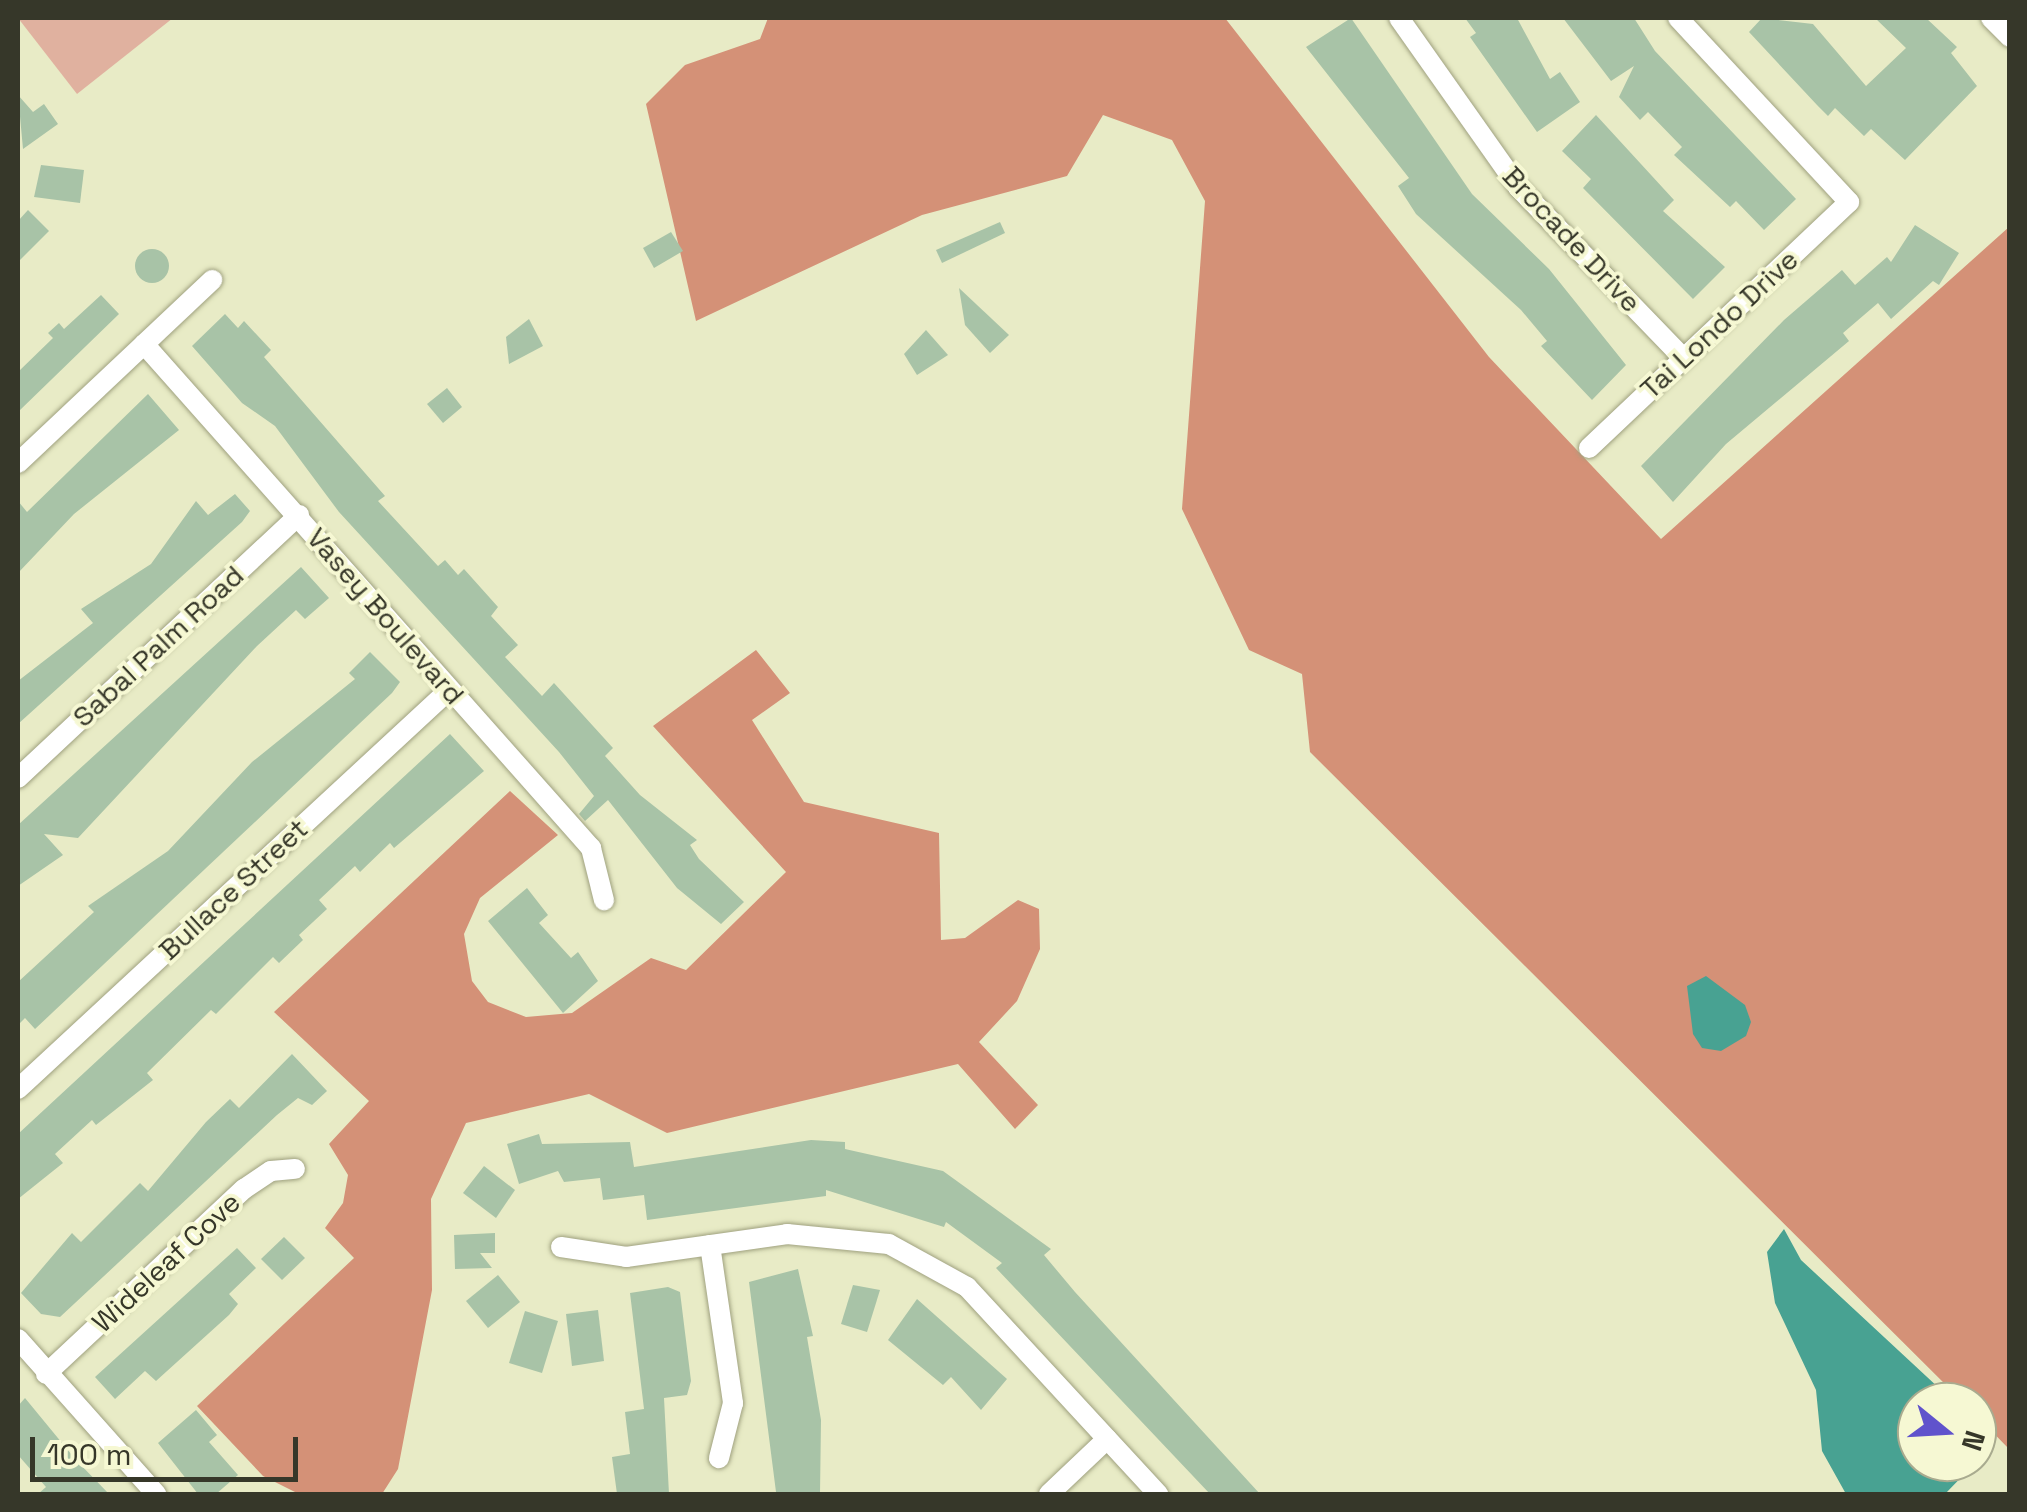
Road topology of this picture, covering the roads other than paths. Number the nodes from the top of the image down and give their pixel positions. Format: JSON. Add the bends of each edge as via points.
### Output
{"nodes":[{"id":1,"x":1399,"y":18,"type":"edge"},
{"id":2,"x":1678,"y":18,"type":"edge"},
{"id":3,"x":1991,"y":18,"type":"edge"},
{"id":4,"x":2010,"y":36,"type":"edge"},
{"id":5,"x":212,"y":280,"type":"dead end"},
{"id":6,"x":144,"y":344,"type":"junction"},
{"id":7,"x":1682,"y":357,"type":"junction"},
{"id":8,"x":1589,"y":448,"type":"dead end"},
{"id":9,"x":18,"y":463,"type":"edge"},
{"id":10,"x":298,"y":514,"type":"junction"},
{"id":11,"x":449,"y":690,"type":"junction"},
{"id":12,"x":18,"y":778,"type":"edge"},
{"id":13,"x":604,"y":900,"type":"dead end"},
{"id":14,"x":18,"y":1089,"type":"edge"},
{"id":15,"x":295,"y":1169,"type":"dead end"},
{"id":16,"x":710,"y":1245,"type":"junction"},
{"id":17,"x":560,"y":1248,"type":"dead end"},
{"id":18,"x":18,"y":1340,"type":"edge"},
{"id":19,"x":46,"y":1374,"type":"junction"},
{"id":20,"x":1107,"y":1440,"type":"junction"},
{"id":21,"x":720,"y":1458,"type":"dead end"},
{"id":22,"x":156,"y":1494,"type":"edge"},
{"id":23,"x":1049,"y":1494,"type":"edge"},
{"id":24,"x":1158,"y":1494,"type":"edge"}],
"edges":[{"from":1,"to":7,"type":"street","name":"Brocade Drive","via":[[1518,187]]},
{"from":2,"to":7,"type":"street","name":"Tai Londo Drive","via":[[1849,202]]},
{"from":3,"to":4,"type":"street"},
{"from":5,"to":6,"type":"street"},
{"from":6,"to":9,"type":"street"},
{"from":6,"to":10,"type":"street","name":"Vasey Boulevard"},
{"from":7,"to":8,"type":"street","name":"Tai Londo Drive"},
{"from":10,"to":11,"type":"street","name":"Vasey Boulevard"},
{"from":10,"to":12,"type":"street","name":"Sabal Palm Road"},
{"from":11,"to":13,"type":"street","name":"Vasey Boulevard","via":[[591,848]]},
{"from":11,"to":14,"type":"street","name":"Bullace Street"},
{"from":15,"to":19,"type":"street","name":"Wideleaf Cove","via":[[270,1171],[244,1190]]},
{"from":16,"to":17,"type":"street","via":[[626,1257]]},
{"from":16,"to":20,"type":"street","via":[[844,1235],[919,1256],[967,1287]]},
{"from":16,"to":21,"type":"street","via":[[733,1403]]},
{"from":18,"to":19,"type":"street"},
{"from":19,"to":22,"type":"street"},
{"from":20,"to":23,"type":"street"},
{"from":20,"to":24,"type":"street"}]}
